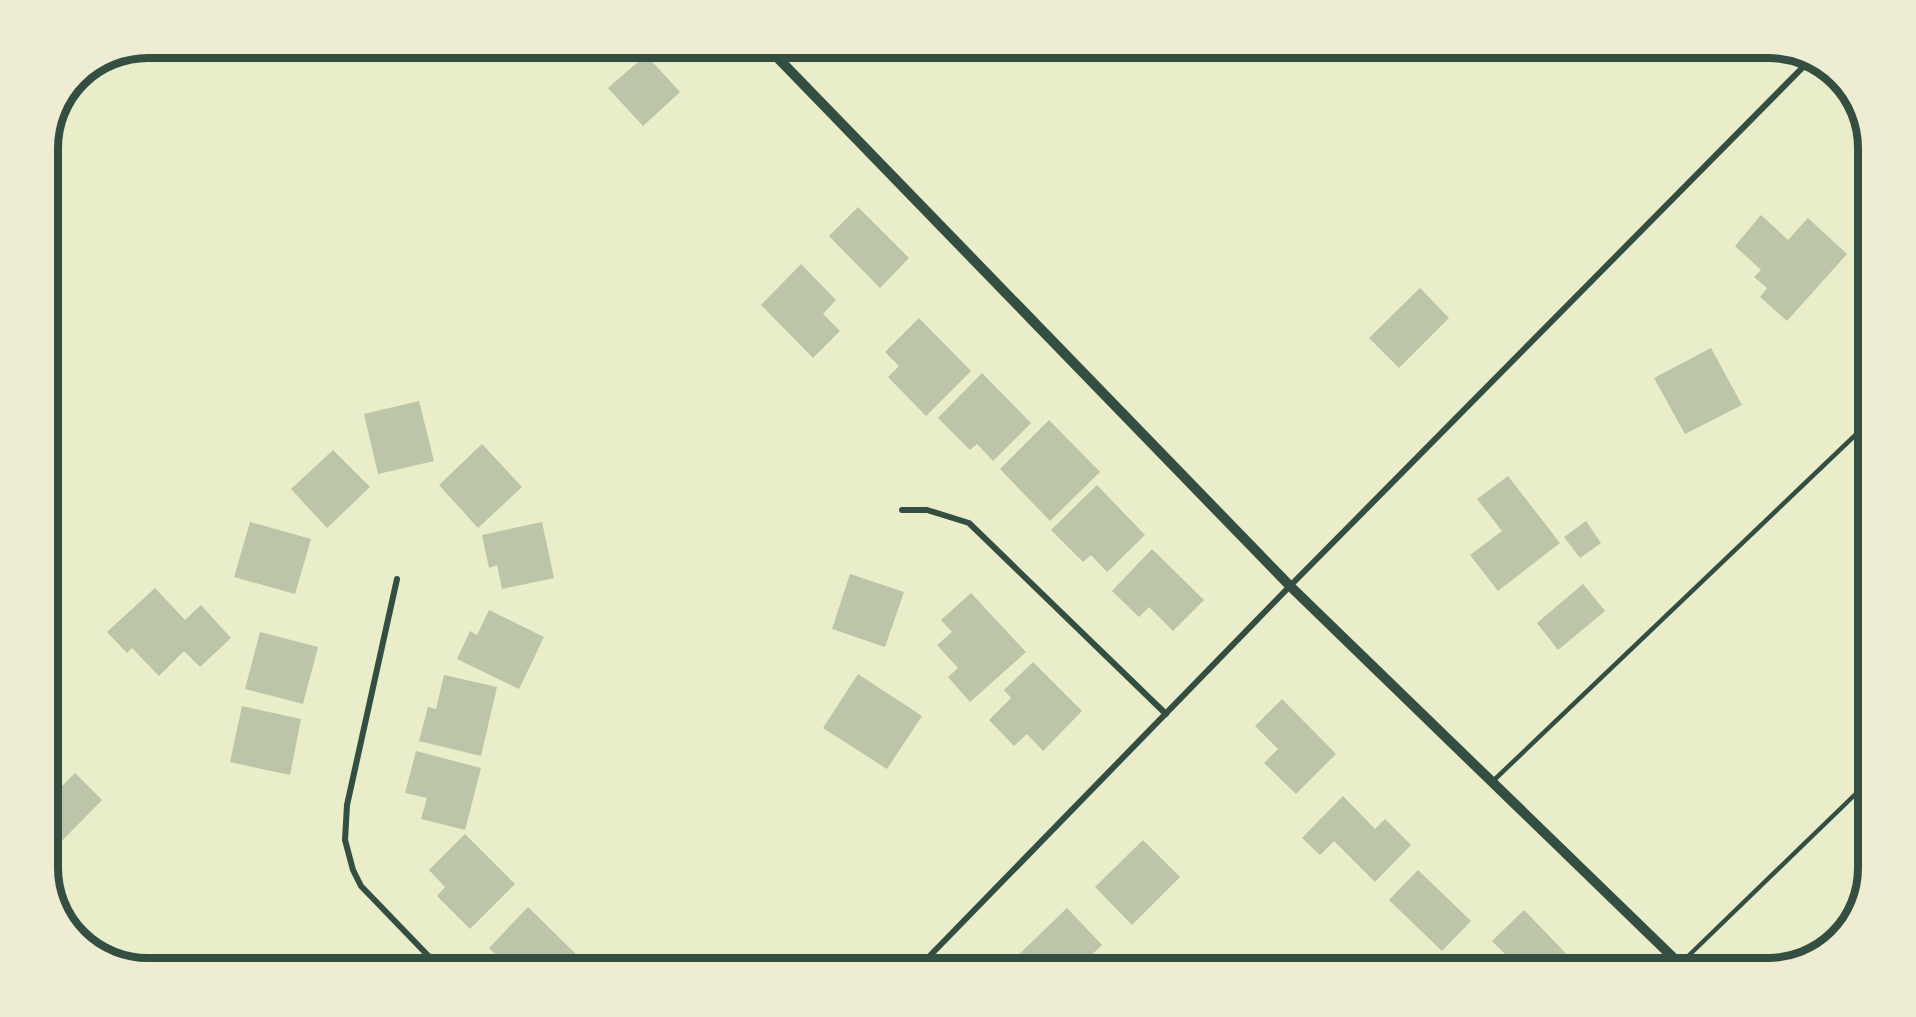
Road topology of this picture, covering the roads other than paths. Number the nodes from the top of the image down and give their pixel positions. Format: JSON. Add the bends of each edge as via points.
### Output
{"nodes":[{"id":1,"x":779,"y":58,"type":"edge"},
{"id":2,"x":1803,"y":67,"type":"edge"},
{"id":3,"x":1857,"y":433,"type":"edge"},
{"id":4,"x":902,"y":510,"type":"dead end"},
{"id":5,"x":398,"y":579,"type":"dead end"},
{"id":6,"x":1290,"y":586,"type":"junction"},
{"id":7,"x":1166,"y":714,"type":"junction"},
{"id":8,"x":1492,"y":782,"type":"junction"},
{"id":9,"x":1858,"y":792,"type":"edge"},
{"id":10,"x":430,"y":958,"type":"edge"},
{"id":11,"x":928,"y":958,"type":"edge"},
{"id":12,"x":1675,"y":958,"type":"edge"},
{"id":13,"x":1691,"y":958,"type":"edge"}],
"edges":[{"from":1,"to":6,"type":"street"},
{"from":2,"to":6,"type":"street"},
{"from":3,"to":8,"type":"lane"},
{"from":4,"to":7,"type":"street","via":[[927,510],[969,523]]},
{"from":5,"to":10,"type":"street","via":[[347,806],[345,840],[361,886]]},
{"from":6,"to":7,"type":"street"},
{"from":6,"to":8,"type":"street"},
{"from":7,"to":11,"type":"street"},
{"from":8,"to":12,"type":"street"},
{"from":9,"to":13,"type":"lane"}]}
